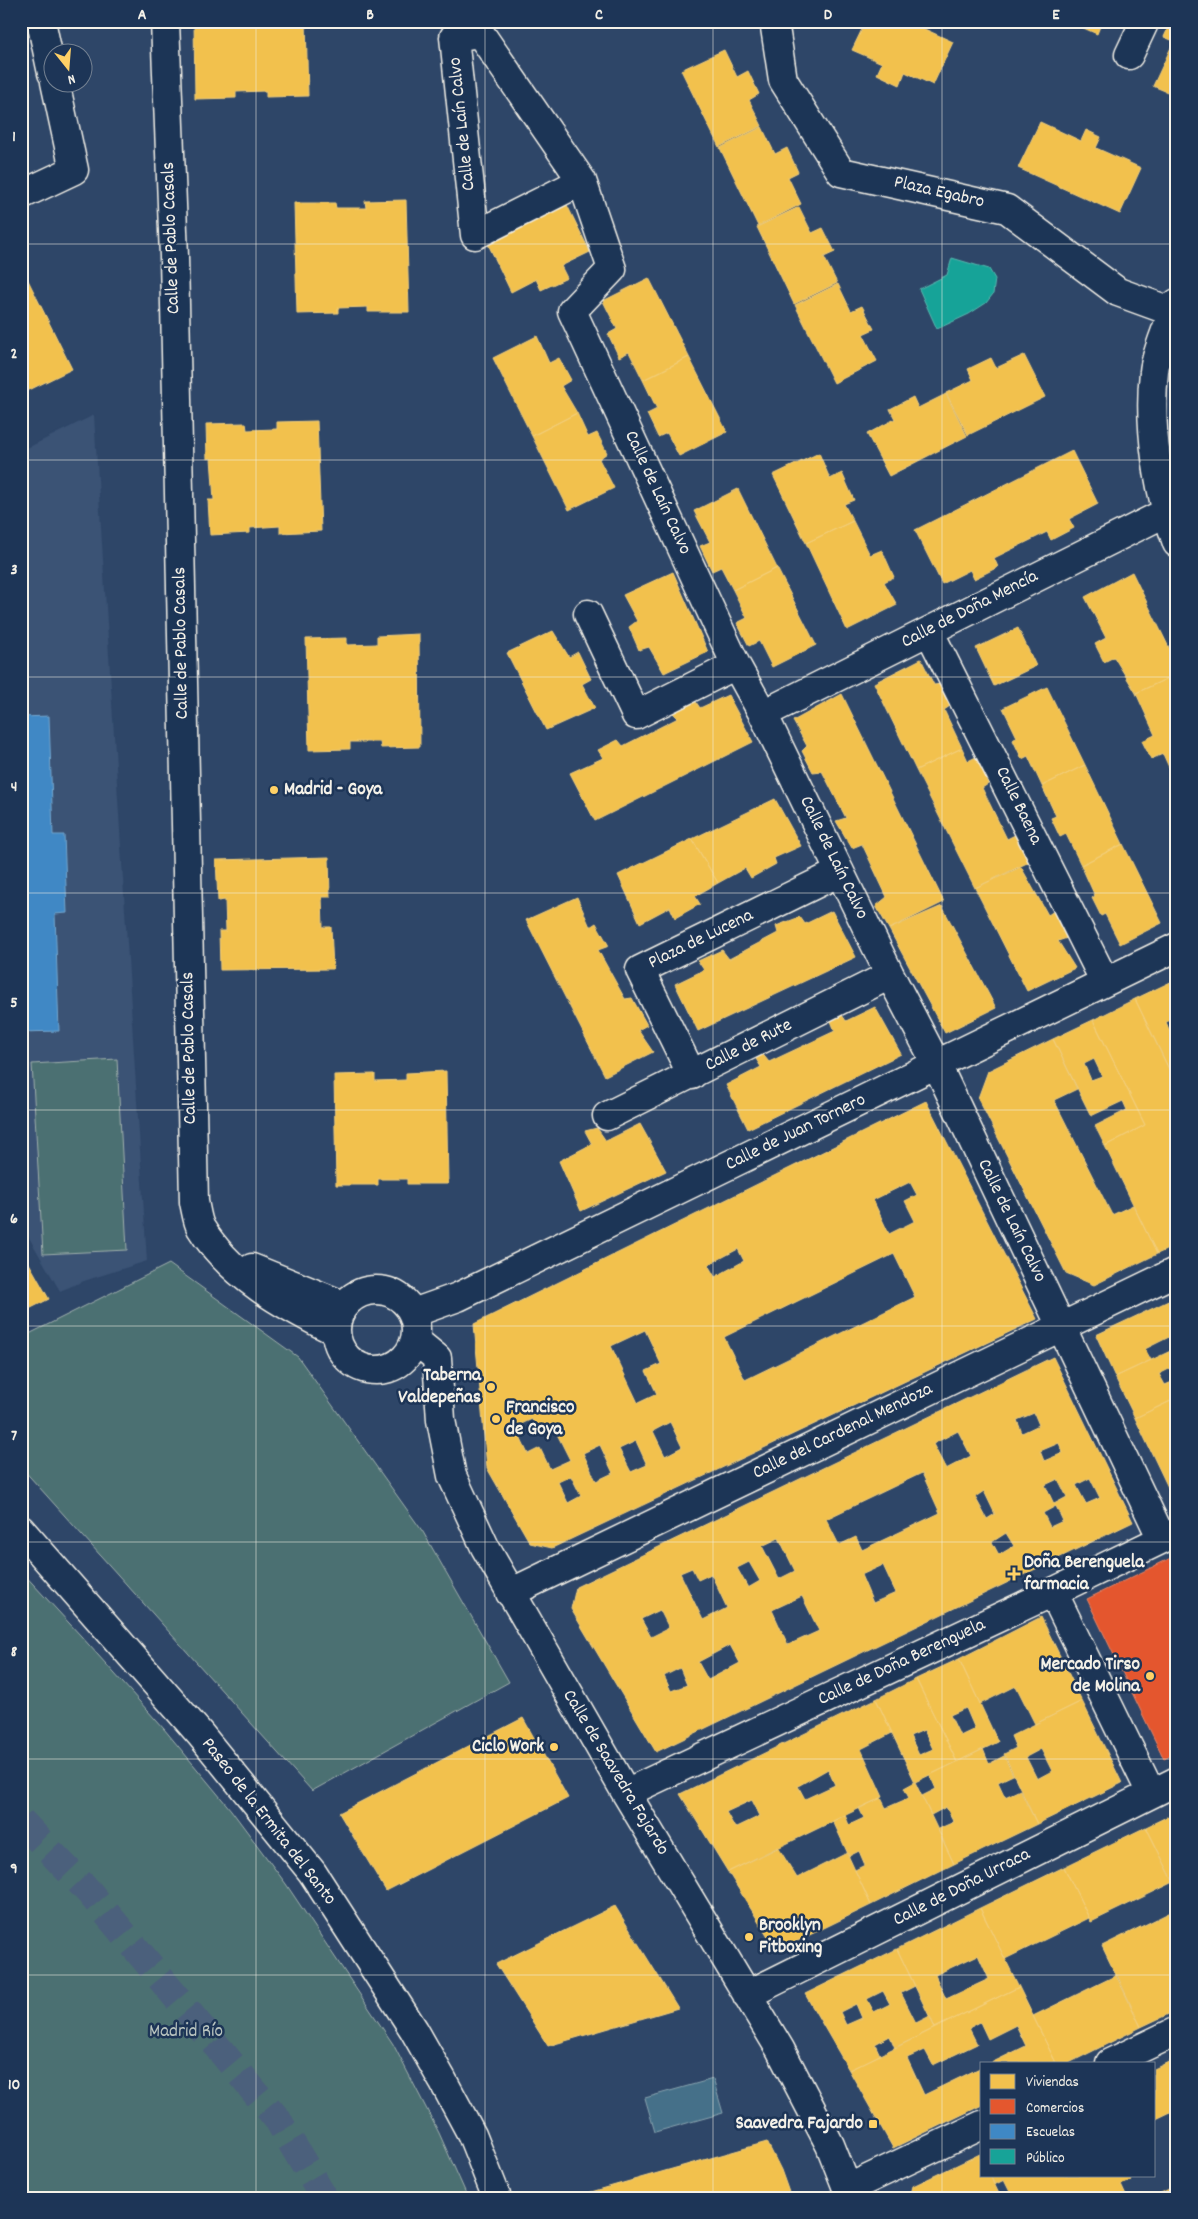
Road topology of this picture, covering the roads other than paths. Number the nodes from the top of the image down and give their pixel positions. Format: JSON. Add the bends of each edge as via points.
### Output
{"nodes":[{"id":1,"x":41,"y":21,"type":"edge"},
{"id":2,"x":164,"y":21,"type":"edge"},
{"id":3,"x":774,"y":21,"type":"edge"},
{"id":4,"x":1145,"y":21,"type":"edge"},
{"id":5,"x":45,"y":42,"type":"edge"},
{"id":6,"x":1129,"y":55,"type":"dead end"},
{"id":7,"x":56,"y":92,"type":"edge"},
{"id":8,"x":582,"y":181,"type":"junction"},
{"id":9,"x":21,"y":195,"type":"edge"},
{"id":10,"x":1175,"y":307,"type":"edge"},
{"id":11,"x":1171,"y":509,"type":"edge"},
{"id":12,"x":1177,"y":543,"type":"edge"},
{"id":13,"x":588,"y":614,"type":"dead end"},
{"id":14,"x":929,"y":631,"type":"junction"},
{"id":15,"x":736,"y":665,"type":"junction"},
{"id":16,"x":763,"y":714,"type":"junction"},
{"id":17,"x":840,"y":872,"type":"junction"},
{"id":18,"x":1177,"y":947,"type":"edge"},
{"id":19,"x":890,"y":975,"type":"junction"},
{"id":20,"x":1105,"y":982,"type":"junction"},
{"id":21,"x":936,"y":1065,"type":"junction"},
{"id":22,"x":692,"y":1075,"type":"junction"},
{"id":23,"x":607,"y":1116,"type":"dead end"},
{"id":24,"x":1177,"y":1271,"type":"edge"},
{"id":25,"x":413,"y":1313,"type":"junction"},
{"id":26,"x":339,"y":1318,"type":"junction"},
{"id":27,"x":1062,"y":1326,"type":"junction"},
{"id":28,"x":415,"y":1340,"type":"junction"},
{"id":29,"x":21,"y":1530,"type":"edge"},
{"id":30,"x":1169,"y":1535,"type":"edge"},
{"id":31,"x":1053,"y":1592,"type":"junction"},
{"id":32,"x":510,"y":1593,"type":"junction"},
{"id":33,"x":1177,"y":1781,"type":"edge"},
{"id":34,"x":626,"y":1793,"type":"junction"},
{"id":35,"x":1151,"y":1793,"type":"junction"},
{"id":36,"x":747,"y":1994,"type":"junction"},
{"id":37,"x":1177,"y":2031,"type":"edge"},
{"id":38,"x":1112,"y":2062,"type":"edge"},
{"id":39,"x":980,"y":2126,"type":"edge"},
{"id":40,"x":850,"y":2193,"type":"edge"},
{"id":41,"x":497,"y":2198,"type":"edge"}],
"edges":[{"from":1,"to":5,"type":"street"},
{"from":2,"to":26,"type":"street","name":"Calle de Pablo Casals","via":[[174,256],[194,1202],[200,1227],[245,1278],[299,1313]]},
{"from":3,"to":10,"type":"street","name":"Plaza Egabro","via":[[782,80],[842,172],[1007,209],[1118,292]]},
{"from":4,"to":6,"type":"street"},
{"from":7,"to":9,"type":"street","via":[[74,170]]},
{"from":8,"to":8,"type":"street","name":"Calle de Laín Calvo","via":[[475,235],[454,37],[480,33]]},
{"from":8,"to":15,"type":"street","name":"Calle de Laín Calvo","via":[[612,269],[572,311]]},
{"from":10,"to":11,"type":"street","via":[[1154,371],[1154,438]]},
{"from":11,"to":12,"type":"street"},
{"from":11,"to":14,"type":"street","name":"Calle de Doña Mencía"},
{"from":13,"to":15,"type":"street","via":[[636,715]]},
{"from":14,"to":16,"type":"street","name":"Calle de Doña Mencía"},
{"from":14,"to":20,"type":"street","name":"Calle Baena"},
{"from":15,"to":16,"type":"street","name":"Calle de Laín Calvo"},
{"from":16,"to":17,"type":"street","name":"Calle de Laín Calvo"},
{"from":17,"to":19,"type":"street","name":"Calle de Laín Calvo"},
{"from":17,"to":22,"type":"street","name":"Plaza de Lucena","via":[[640,970]]},
{"from":18,"to":20,"type":"street","name":"Calle de Juan Tornero"},
{"from":19,"to":21,"type":"street","name":"Calle de Laín Calvo"},
{"from":19,"to":22,"type":"street","name":"Calle de Rute"},
{"from":20,"to":21,"type":"street","name":"Calle de Juan Tornero"},
{"from":21,"to":25,"type":"street","name":"Calle de Juan Tornero","via":[[458,1297]]},
{"from":21,"to":27,"type":"street","name":"Calle de Laín Calvo"},
{"from":22,"to":23,"type":"street","name":"Calle de Rute"},
{"from":24,"to":27,"type":"street","name":"Calle del Cardenal Mendoza"},
{"from":25,"to":26,"type":"street","via":[[394,1294],[366,1290],[353,1296]]},
{"from":25,"to":28,"type":"street"},
{"from":26,"to":28,"type":"street","via":[[337,1344],[352,1364],[364,1370],[377,1371],[401,1362]]},
{"from":27,"to":30,"type":"street","name":"Calle de Laín Calvo"},
{"from":27,"to":32,"type":"street","name":"Calle del Cardenal Mendoza"},
{"from":28,"to":32,"type":"street","name":"Calle de Saavedra Fajardo","via":[[437,1358],[441,1420],[452,1476],[484,1547]]},
{"from":29,"to":41,"type":"street","name":"Paseo de la Ermita del Santo","via":[[200,1734],[312,1872],[414,2030],[443,2081],[472,2135]]},
{"from":30,"to":31,"type":"street","name":"Calle de Doña Berenguela"},
{"from":31,"to":34,"type":"street","name":"Calle de Doña Berenguela"},
{"from":31,"to":35,"type":"street"},
{"from":32,"to":34,"type":"street","name":"Calle de Saavedra Fajardo"},
{"from":33,"to":35,"type":"street","name":"Calle de Doña Urraca"},
{"from":34,"to":36,"type":"street","name":"Calle de Saavedra Fajardo"},
{"from":35,"to":36,"type":"street","name":"Calle de Doña Urraca"},
{"from":36,"to":40,"type":"street","name":"Calle de Saavedra Fajardo","via":[[785,2058],[830,2145]]},
{"from":37,"to":38,"type":"street"},
{"from":39,"to":40,"type":"street"}]}
